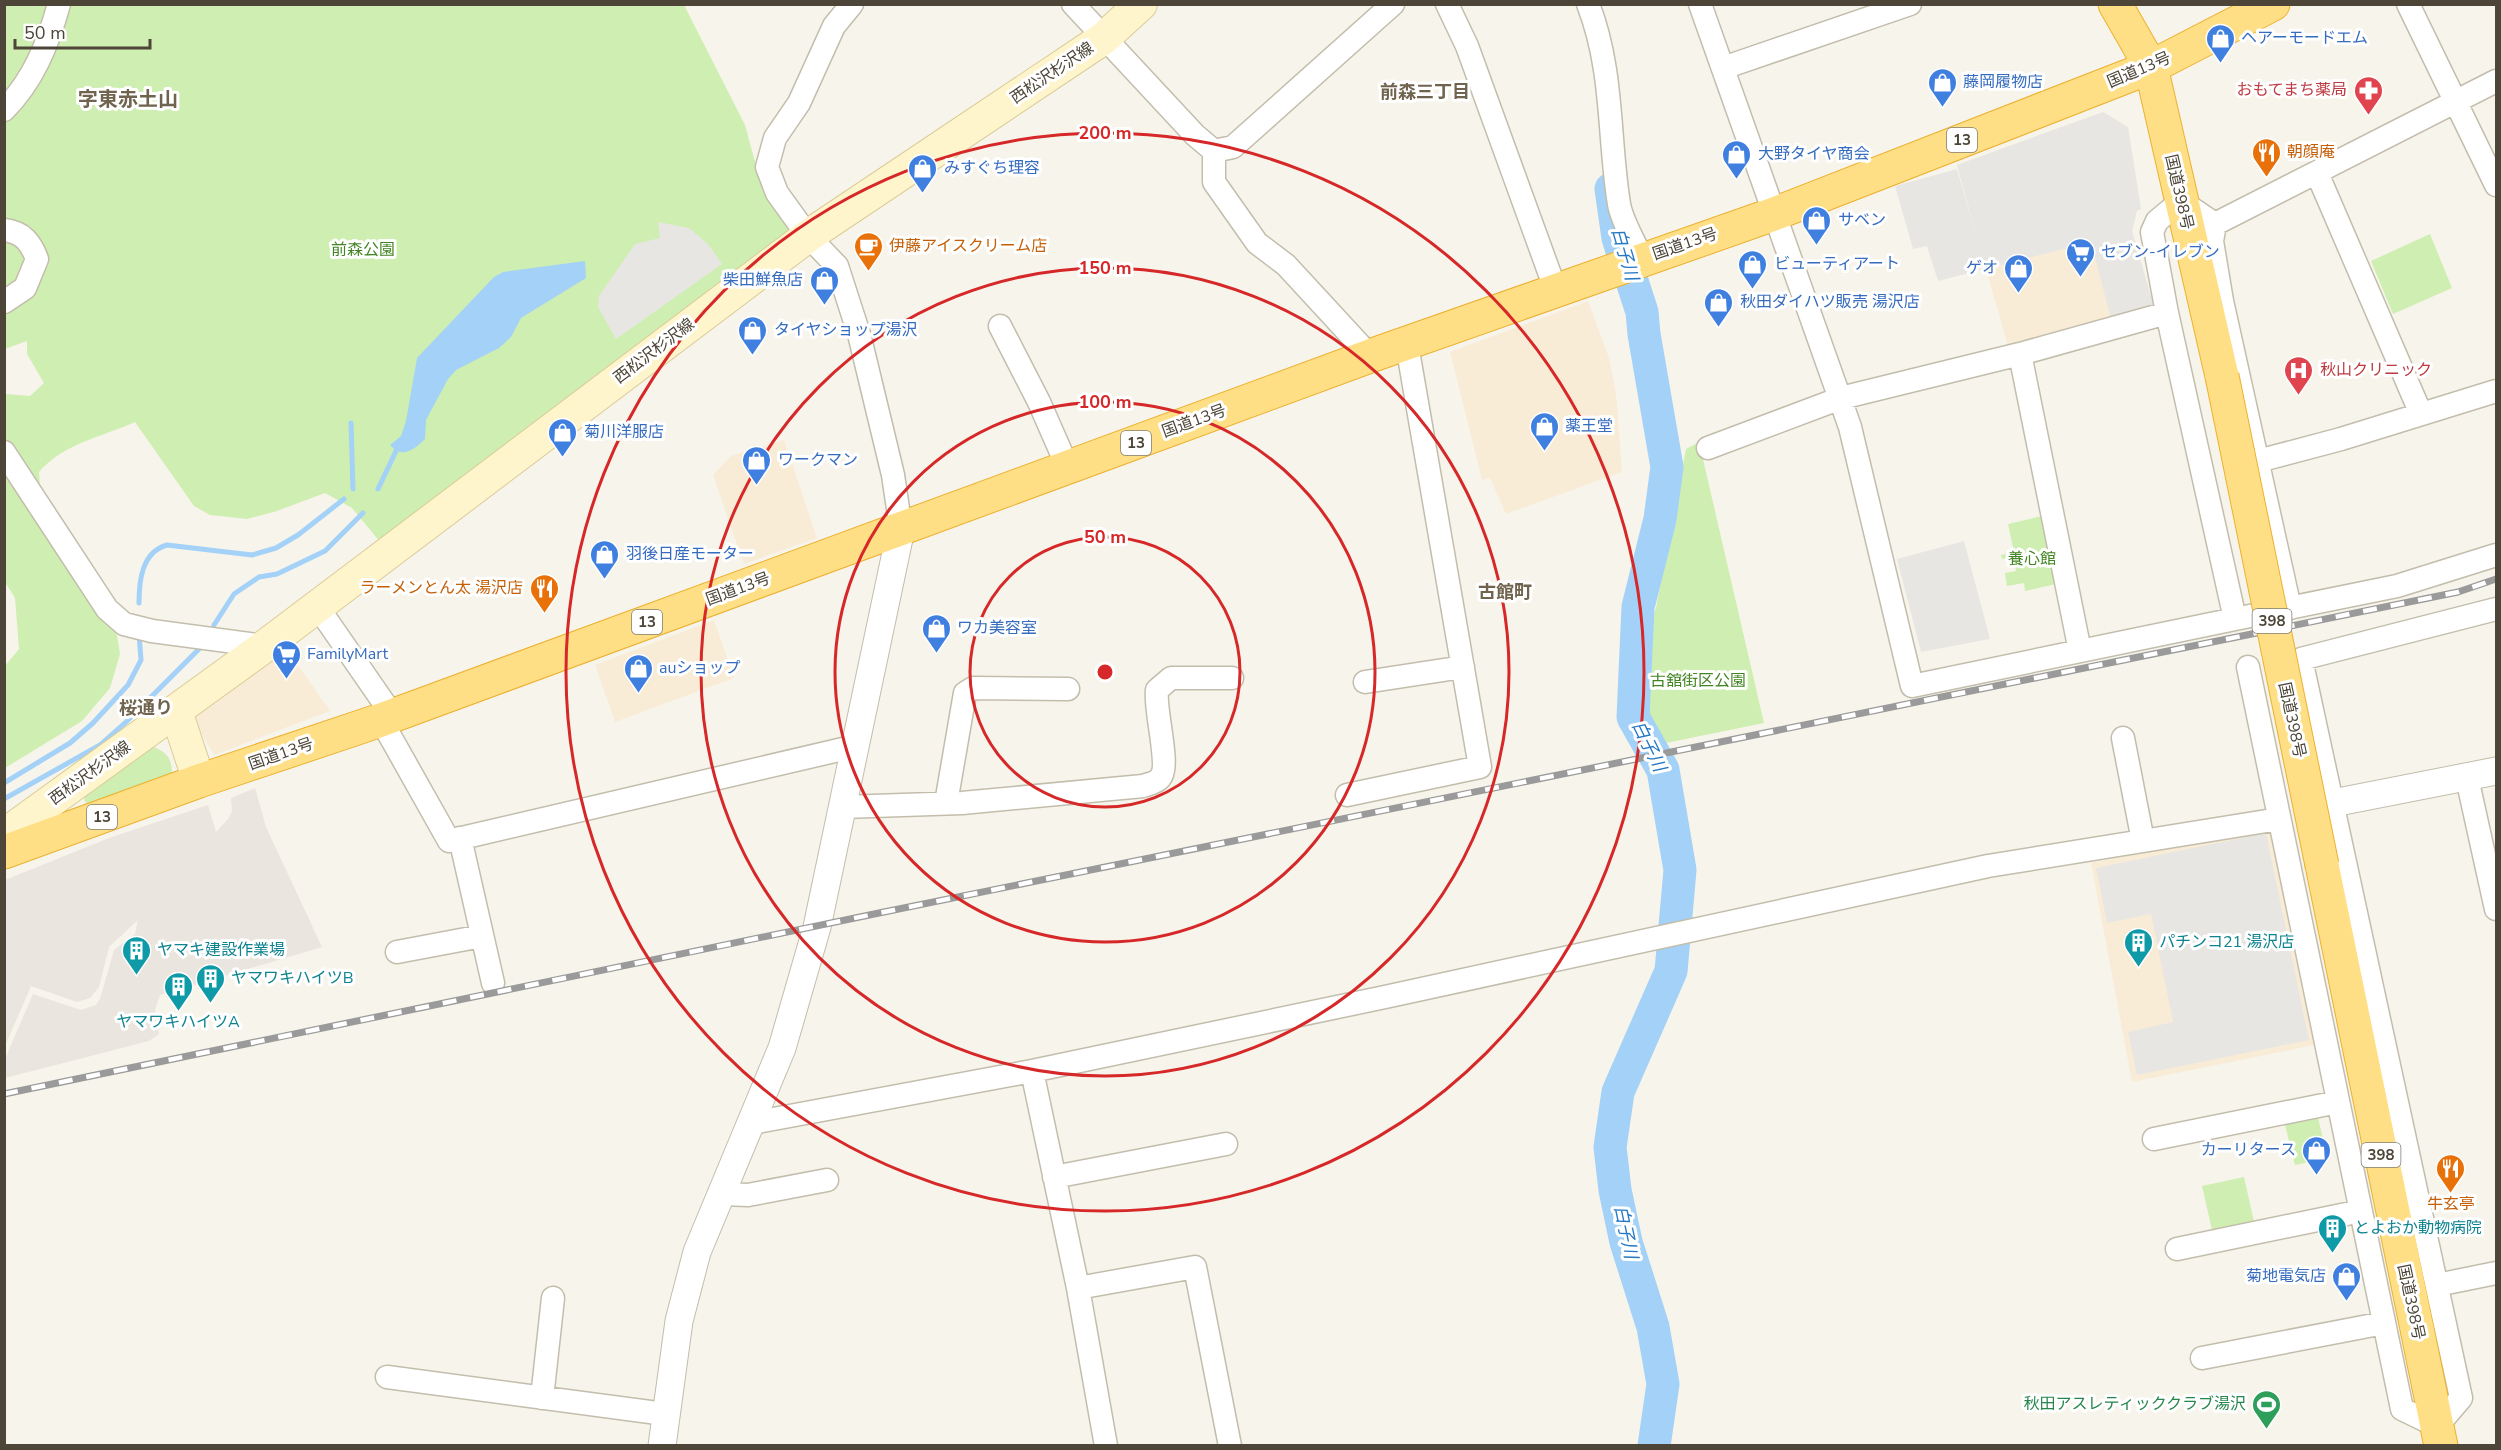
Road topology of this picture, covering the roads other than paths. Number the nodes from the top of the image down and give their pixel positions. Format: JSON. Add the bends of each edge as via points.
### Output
{"nodes":[{"id":1,"x":59,"y":4,"type":"edge"},
{"id":2,"x":852,"y":4,"type":"edge"},
{"id":3,"x":1073,"y":4,"type":"edge"},
{"id":4,"x":1141,"y":4,"type":"edge"},
{"id":5,"x":1393,"y":4,"type":"edge"},
{"id":6,"x":1447,"y":4,"type":"edge"},
{"id":7,"x":1588,"y":4,"type":"edge"},
{"id":8,"x":1700,"y":4,"type":"edge"},
{"id":9,"x":1910,"y":4,"type":"edge"},
{"id":10,"x":2115,"y":4,"type":"edge"},
{"id":11,"x":2273,"y":4,"type":"edge"},
{"id":12,"x":2408,"y":4,"type":"edge"},
{"id":13,"x":1883,"y":9,"type":"edge"},
{"id":14,"x":1104,"y":38,"type":"junction"},
{"id":15,"x":2151,"y":67,"type":"junction"},
{"id":16,"x":1723,"y":68,"type":"junction"},
{"id":17,"x":2496,"y":81,"type":"edge"},
{"id":18,"x":2455,"y":101,"type":"junction"},
{"id":19,"x":4,"y":110,"type":"edge"},
{"id":20,"x":1214,"y":151,"type":"junction"},
{"id":21,"x":2317,"y":173,"type":"junction"},
{"id":22,"x":2496,"y":185,"type":"edge"},
{"id":23,"x":2181,"y":201,"type":"junction"},
{"id":24,"x":1774,"y":214,"type":"junction"},
{"id":25,"x":2215,"y":224,"type":"junction"},
{"id":26,"x":4,"y":230,"type":"edge"},
{"id":27,"x":808,"y":236,"type":"junction"},
{"id":28,"x":1642,"y":259,"type":"junction"},
{"id":29,"x":1556,"y":291,"type":"junction"},
{"id":30,"x":4,"y":302,"type":"edge"},
{"id":31,"x":2167,"y":313,"type":"junction"},
{"id":32,"x":1000,"y":326,"type":"dead end"},
{"id":33,"x":1407,"y":345,"type":"junction"},
{"id":34,"x":2020,"y":354,"type":"junction"},
{"id":35,"x":1370,"y":356,"type":"junction"},
{"id":36,"x":2496,"y":391,"type":"edge"},
{"id":37,"x":1841,"y":398,"type":"junction"},
{"id":38,"x":2421,"y":414,"type":"junction"},
{"id":39,"x":1708,"y":448,"type":"dead end"},
{"id":40,"x":4,"y":452,"type":"edge"},
{"id":41,"x":2258,"y":461,"type":"junction"},
{"id":42,"x":1068,"y":468,"type":"junction"},
{"id":43,"x":902,"y":529,"type":"junction"},
{"id":44,"x":2496,"y":555,"type":"edge"},
{"id":45,"x":317,"y":606,"type":"junction"},
{"id":46,"x":2290,"y":609,"type":"junction"},
{"id":47,"x":2496,"y":612,"type":"edge"},
{"id":48,"x":2235,"y":619,"type":"junction"},
{"id":49,"x":265,"y":646,"type":"junction"},
{"id":50,"x":2080,"y":651,"type":"junction"},
{"id":51,"x":1462,"y":667,"type":"junction"},
{"id":52,"x":2248,"y":667,"type":"dead end"},
{"id":53,"x":1232,"y":678,"type":"dead end"},
{"id":54,"x":1365,"y":682,"type":"dead end"},
{"id":55,"x":1068,"y":689,"type":"dead end"},
{"id":56,"x":176,"y":711,"type":"junction"},
{"id":57,"x":387,"y":718,"type":"junction"},
{"id":58,"x":2123,"y":738,"type":"dead end"},
{"id":59,"x":856,"y":746,"type":"junction"},
{"id":60,"x":2496,"y":771,"type":"edge"},
{"id":61,"x":2467,"y":778,"type":"junction"},
{"id":62,"x":199,"y":781,"type":"junction"},
{"id":63,"x":1347,"y":795,"type":"dead end"},
{"id":64,"x":946,"y":803,"type":"junction"},
{"id":65,"x":2333,"y":803,"type":"junction"},
{"id":66,"x":843,"y":807,"type":"junction"},
{"id":67,"x":2279,"y":819,"type":"junction"},
{"id":68,"x":4,"y":835,"type":"edge"},
{"id":69,"x":460,"y":838,"type":"junction"},
{"id":70,"x":2143,"y":841,"type":"junction"},
{"id":71,"x":4,"y":852,"type":"edge"},
{"id":72,"x":2496,"y":909,"type":"edge"},
{"id":73,"x":482,"y":936,"type":"junction"},
{"id":74,"x":397,"y":952,"type":"dead end"},
{"id":75,"x":493,"y":982,"type":"dead end"},
{"id":76,"x":1032,"y":1071,"type":"junction"},
{"id":77,"x":2338,"y":1102,"type":"junction"},
{"id":78,"x":752,"y":1123,"type":"junction"},
{"id":79,"x":2154,"y":1139,"type":"dead end"},
{"id":80,"x":1226,"y":1144,"type":"dead end"},
{"id":81,"x":1054,"y":1177,"type":"junction"},
{"id":82,"x":827,"y":1180,"type":"dead end"},
{"id":83,"x":722,"y":1194,"type":"junction"},
{"id":84,"x":2361,"y":1212,"type":"junction"},
{"id":85,"x":2177,"y":1249,"type":"dead end"},
{"id":86,"x":2496,"y":1273,"type":"edge"},
{"id":87,"x":2436,"y":1285,"type":"junction"},
{"id":88,"x":1078,"y":1288,"type":"junction"},
{"id":89,"x":553,"y":1298,"type":"dead end"},
{"id":90,"x":2384,"y":1323,"type":"junction"},
{"id":91,"x":2202,"y":1358,"type":"dead end"},
{"id":92,"x":387,"y":1377,"type":"dead end"},
{"id":93,"x":542,"y":1398,"type":"junction"},
{"id":94,"x":665,"y":1414,"type":"junction"},
{"id":95,"x":2439,"y":1436,"type":"edge"},
{"id":96,"x":662,"y":1446,"type":"edge"},
{"id":97,"x":1106,"y":1446,"type":"edge"},
{"id":98,"x":1230,"y":1446,"type":"edge"}],
"edges":[{"from":1,"to":19,"type":"street","via":[[36,68],[22,92]]},
{"from":2,"to":27,"type":"street","via":[[834,26],[799,103],[775,138],[767,167],[777,193]]},
{"from":3,"to":14,"type":"street"},
{"from":4,"to":14,"type":"main road","name":"西松沢杉沢線"},
{"from":5,"to":20,"type":"street","via":[[1233,147]]},
{"from":6,"to":29,"type":"street","via":[[1467,46]]},
{"from":7,"to":28,"type":"street","via":[[1597,27],[1611,98],[1619,206]]},
{"from":8,"to":16,"type":"street"},
{"from":9,"to":13,"type":"street"},
{"from":10,"to":15,"type":"highway","name":"国道398号","number":"398"},
{"from":11,"to":15,"type":"highway","name":"国道13号","number":"13"},
{"from":12,"to":18,"type":"street"},
{"from":13,"to":16,"type":"street"},
{"from":14,"to":20,"type":"street"},
{"from":14,"to":27,"type":"main road","name":"西松沢杉沢線"},
{"from":15,"to":23,"type":"highway","name":"国道398号","number":"398"},
{"from":15,"to":24,"type":"highway","name":"国道13号","number":"13"},
{"from":16,"to":24,"type":"street"},
{"from":17,"to":18,"type":"street"},
{"from":18,"to":21,"type":"street"},
{"from":18,"to":22,"type":"street"},
{"from":20,"to":35,"type":"street","via":[[1214,182],[1257,243],[1286,265]]},
{"from":21,"to":25,"type":"street"},
{"from":21,"to":38,"type":"street"},
{"from":23,"to":25,"type":"street"},
{"from":23,"to":31,"type":"street","via":[[2157,221],[2152,232]]},
{"from":23,"to":95,"type":"highway","name":"国道398号","number":"398","bridge":true,"via":[[2222,376]]},
{"from":24,"to":28,"type":"highway","name":"国道13号","number":"13"},
{"from":24,"to":37,"type":"street"},
{"from":25,"to":41,"type":"street","via":[[2212,241],[2222,301]]},
{"from":26,"to":30,"type":"street","via":[[14,231],[31,243],[37,259],[25,288]]},
{"from":27,"to":43,"type":"street","via":[[837,266],[852,311],[893,475]]},
{"from":27,"to":45,"type":"main road","name":"西松沢杉沢線"},
{"from":28,"to":29,"type":"highway","name":"国道13号","number":"13"},
{"from":29,"to":33,"type":"highway","name":"国道13号","number":"13"},
{"from":31,"to":34,"type":"street"},
{"from":31,"to":48,"type":"street"},
{"from":32,"to":42,"type":"street"},
{"from":33,"to":35,"type":"highway","name":"国道13号","number":"13"},
{"from":33,"to":51,"type":"street"},
{"from":34,"to":37,"type":"street"},
{"from":34,"to":50,"type":"street"},
{"from":35,"to":42,"type":"highway","name":"国道13号","number":"13"},
{"from":36,"to":38,"type":"street"},
{"from":37,"to":39,"type":"street"},
{"from":37,"to":50,"type":"street","via":[[1912,686]]},
{"from":38,"to":41,"type":"street"},
{"from":40,"to":49,"type":"street","via":[[106,609],[124,624]]},
{"from":41,"to":46,"type":"street"},
{"from":42,"to":43,"type":"highway","name":"国道13号","number":"13"},
{"from":43,"to":57,"type":"highway","name":"国道13号","number":"13"},
{"from":43,"to":59,"type":"street"},
{"from":44,"to":46,"type":"street","via":[[2397,586]]},
{"from":45,"to":49,"type":"main road","name":"西松沢杉沢線"},
{"from":45,"to":57,"type":"street"},
{"from":46,"to":48,"type":"street"},
{"from":47,"to":65,"type":"street","via":[[2301,659]]},
{"from":48,"to":50,"type":"street"},
{"from":49,"to":56,"type":"main road","name":"西松沢杉沢線"},
{"from":51,"to":54,"type":"street"},
{"from":51,"to":63,"type":"street","via":[[1480,766]]},
{"from":52,"to":67,"type":"street"},
{"from":53,"to":64,"type":"street","via":[[1172,678],[1157,690],[1155,702],[1164,767],[1161,778],[1155,782]]},
{"from":55,"to":64,"type":"street","via":[[972,688],[965,693]]},
{"from":56,"to":62,"type":"main road"},
{"from":56,"to":68,"type":"main road","name":"西松沢杉沢線"},
{"from":57,"to":62,"type":"highway","name":"国道13号","number":"13"},
{"from":57,"to":69,"type":"street","via":[[449,841]]},
{"from":58,"to":70,"type":"street"},
{"from":59,"to":66,"type":"street"},
{"from":59,"to":69,"type":"street"},
{"from":60,"to":61,"type":"street"},
{"from":61,"to":65,"type":"street"},
{"from":61,"to":72,"type":"street"},
{"from":62,"to":71,"type":"highway","name":"国道13号","number":"13"},
{"from":64,"to":66,"type":"street"},
{"from":65,"to":87,"type":"street"},
{"from":66,"to":78,"type":"street","via":[[817,927],[782,1048]]},
{"from":67,"to":70,"type":"street"},
{"from":67,"to":77,"type":"street"},
{"from":69,"to":73,"type":"street"},
{"from":70,"to":76,"type":"street","via":[[1988,866]]},
{"from":73,"to":74,"type":"street"},
{"from":73,"to":75,"type":"street"},
{"from":76,"to":78,"type":"street"},
{"from":76,"to":81,"type":"street"},
{"from":77,"to":79,"type":"street"},
{"from":77,"to":84,"type":"street"},
{"from":78,"to":83,"type":"street"},
{"from":80,"to":81,"type":"street"},
{"from":81,"to":88,"type":"street"},
{"from":82,"to":83,"type":"street","via":[[748,1195]]},
{"from":83,"to":94,"type":"street","via":[[697,1252],[679,1321]]},
{"from":84,"to":85,"type":"street"},
{"from":84,"to":90,"type":"street"},
{"from":86,"to":87,"type":"street"},
{"from":87,"to":95,"type":"street","via":[[2461,1398]]},
{"from":88,"to":97,"type":"street"},
{"from":88,"to":98,"type":"street","via":[[1196,1267]]},
{"from":89,"to":93,"type":"street"},
{"from":90,"to":91,"type":"street"},
{"from":90,"to":95,"type":"street","via":[[2402,1409]]},
{"from":92,"to":93,"type":"street"},
{"from":93,"to":94,"type":"street"},
{"from":94,"to":96,"type":"street"}]}
